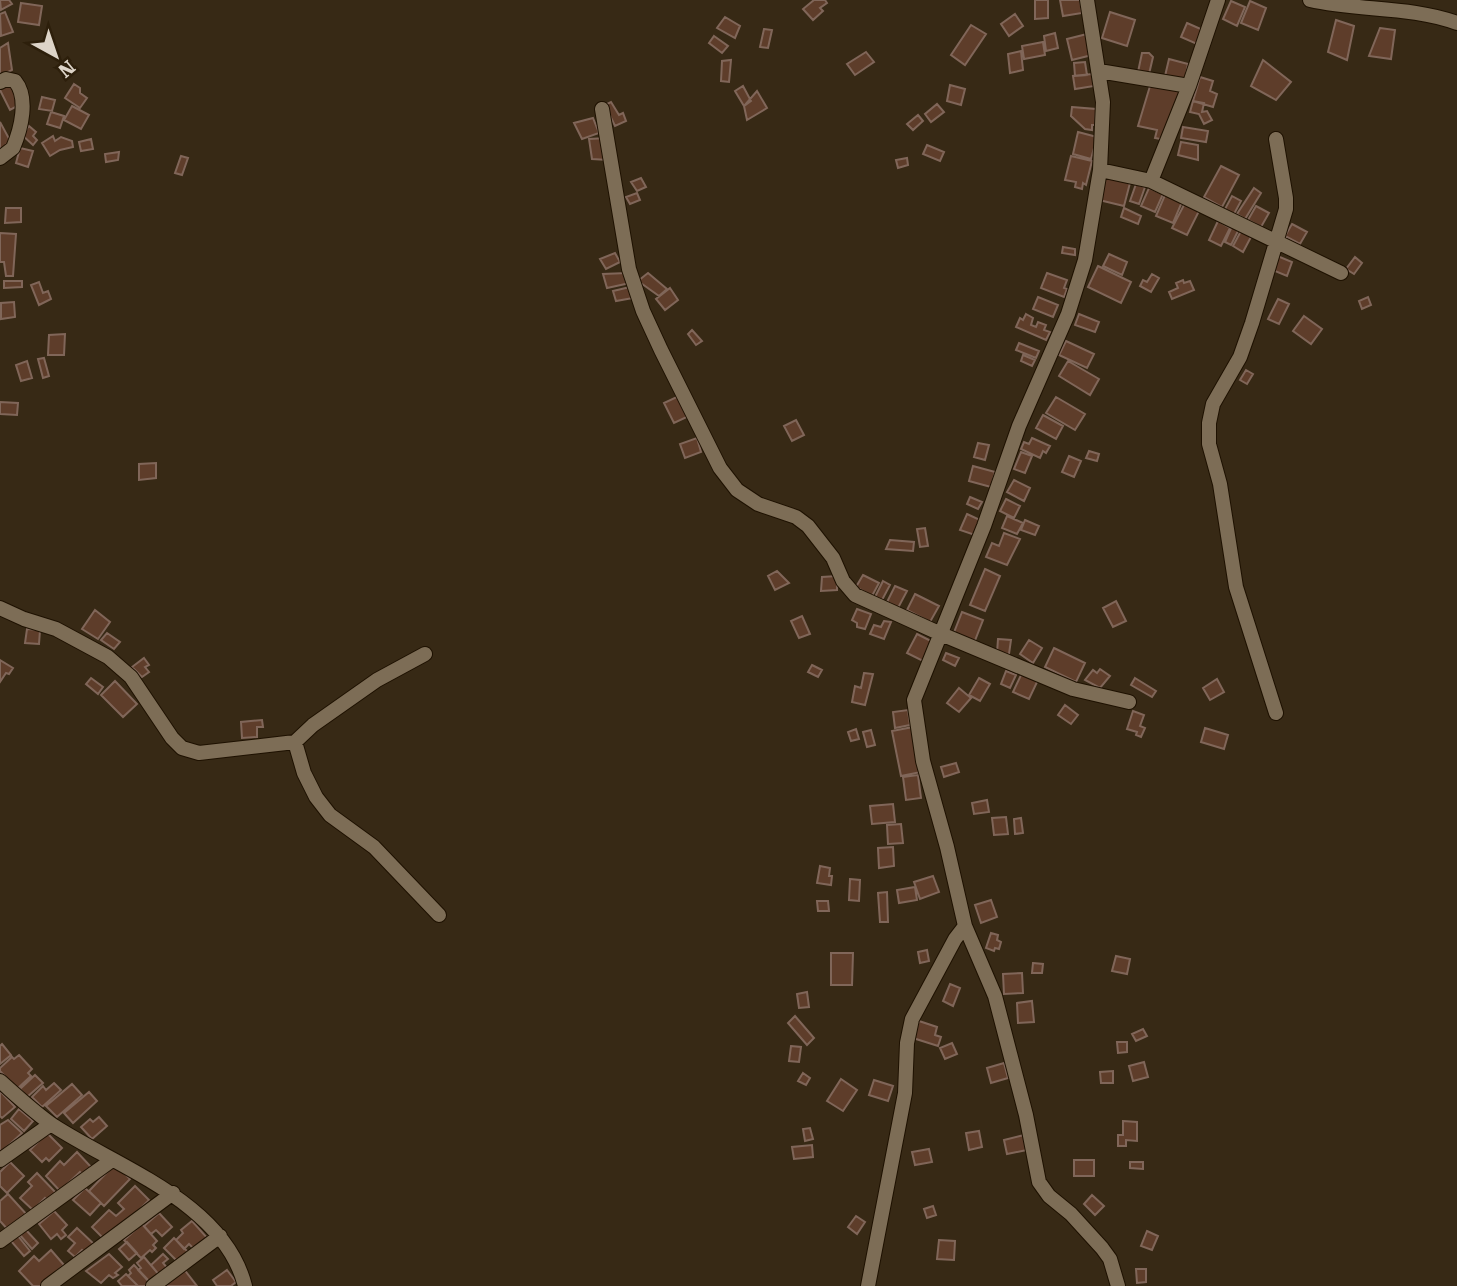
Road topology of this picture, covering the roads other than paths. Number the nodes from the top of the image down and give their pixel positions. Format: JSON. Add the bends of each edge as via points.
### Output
{"nodes":[{"id":1,"x":1087,"y":0,"type":"edge"},
{"id":2,"x":1218,"y":0,"type":"edge"},
{"id":3,"x":1310,"y":0,"type":"edge"},
{"id":4,"x":1394,"y":6,"type":"edge"},
{"id":5,"x":1457,"y":23,"type":"edge"},
{"id":6,"x":1099,"y":71,"type":"junction"},
{"id":7,"x":0,"y":82,"type":"edge"},
{"id":8,"x":1189,"y":86,"type":"junction"},
{"id":9,"x":602,"y":109,"type":"dead end"},
{"id":10,"x":1276,"y":139,"type":"dead end"},
{"id":11,"x":0,"y":158,"type":"edge"},
{"id":12,"x":1100,"y":170,"type":"junction"},
{"id":13,"x":1151,"y":181,"type":"junction"},
{"id":14,"x":1277,"y":241,"type":"junction"},
{"id":15,"x":1341,"y":273,"type":"dead end"},
{"id":16,"x":0,"y":608,"type":"edge"},
{"id":17,"x":941,"y":634,"type":"junction"},
{"id":18,"x":425,"y":654,"type":"dead end"},
{"id":19,"x":1129,"y":702,"type":"dead end"},
{"id":20,"x":1276,"y":713,"type":"dead end"},
{"id":21,"x":295,"y":741,"type":"junction"},
{"id":22,"x":439,"y":915,"type":"dead end"},
{"id":23,"x":965,"y":926,"type":"junction"},
{"id":24,"x":0,"y":1081,"type":"edge"},
{"id":25,"x":51,"y":1124,"type":"junction"},
{"id":26,"x":0,"y":1160,"type":"edge"},
{"id":27,"x":112,"y":1160,"type":"junction"},
{"id":28,"x":173,"y":1194,"type":"junction"},
{"id":29,"x":219,"y":1237,"type":"junction"},
{"id":30,"x":0,"y":1241,"type":"edge"},
{"id":31,"x":48,"y":1286,"type":"edge"},
{"id":32,"x":153,"y":1286,"type":"edge"},
{"id":33,"x":245,"y":1286,"type":"edge"},
{"id":34,"x":868,"y":1286,"type":"edge"},
{"id":35,"x":1118,"y":1286,"type":"edge"}],
"edges":[{"from":1,"to":6,"type":"street"},
{"from":2,"to":8,"type":"street"},
{"from":3,"to":4,"type":"street","via":[[1338,6]]},
{"from":4,"to":5,"type":"street"},
{"from":6,"to":8,"type":"street"},
{"from":6,"to":12,"type":"street","via":[[1103,102]]},
{"from":7,"to":11,"type":"street","via":[[15,80],[23,103],[13,148]]},
{"from":8,"to":13,"type":"street"},
{"from":9,"to":17,"type":"street","via":[[620,221],[643,311],[720,468],[737,490],[758,504],[808,526],[855,595]]},
{"from":10,"to":14,"type":"street","via":[[1286,198]]},
{"from":12,"to":13,"type":"street"},
{"from":12,"to":17,"type":"street","via":[[1091,233],[1068,314],[1019,426]]},
{"from":13,"to":14,"type":"street"},
{"from":14,"to":15,"type":"street"},
{"from":14,"to":20,"type":"street","via":[[1244,346],[1213,404],[1209,423],[1236,587]]},
{"from":16,"to":21,"type":"street","via":[[56,629],[108,657],[131,677],[183,748],[199,753]]},
{"from":17,"to":19,"type":"street","via":[[1073,689]]},
{"from":17,"to":23,"type":"street","via":[[914,700],[923,761]]},
{"from":18,"to":21,"type":"street","via":[[377,680]]},
{"from":21,"to":22,"type":"street","via":[[304,773],[330,815],[374,847]]},
{"from":23,"to":34,"type":"street","via":[[912,1019],[905,1093]]},
{"from":23,"to":35,"type":"street","via":[[995,996],[1039,1182],[1102,1248]]},
{"from":24,"to":25,"type":"street"},
{"from":25,"to":26,"type":"street"},
{"from":25,"to":27,"type":"street"},
{"from":27,"to":28,"type":"street"},
{"from":27,"to":30,"type":"street"},
{"from":28,"to":29,"type":"street"},
{"from":28,"to":31,"type":"street"},
{"from":29,"to":32,"type":"street"},
{"from":29,"to":33,"type":"street","via":[[240,1266]]}]}
